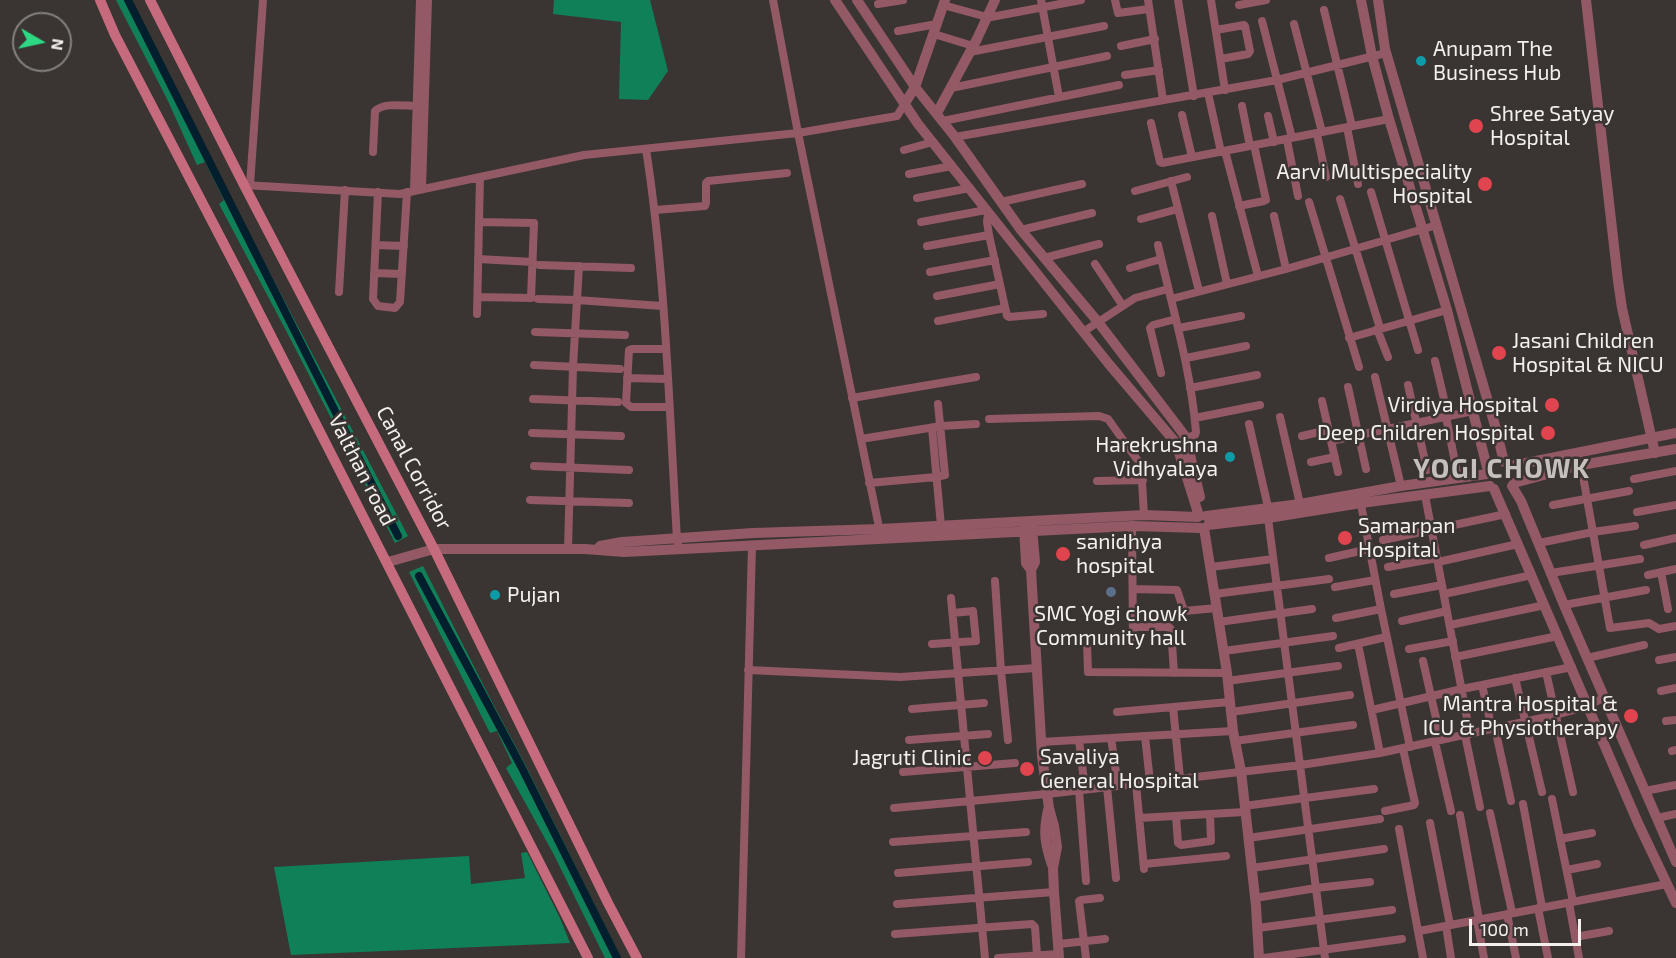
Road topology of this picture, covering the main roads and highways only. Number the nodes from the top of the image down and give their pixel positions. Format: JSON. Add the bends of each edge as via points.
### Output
{"nodes":[{"id":1,"x":100,"y":0,"type":"edge"},
{"id":2,"x":150,"y":0,"type":"edge"},
{"id":3,"x":588,"y":958,"type":"edge"},
{"id":4,"x":637,"y":958,"type":"edge"}],
"edges":[{"from":1,"to":3,"type":"main road","name":"Valthan road"},
{"from":2,"to":4,"type":"main road","name":"Canal Corridor","via":[[434,549]]}]}
